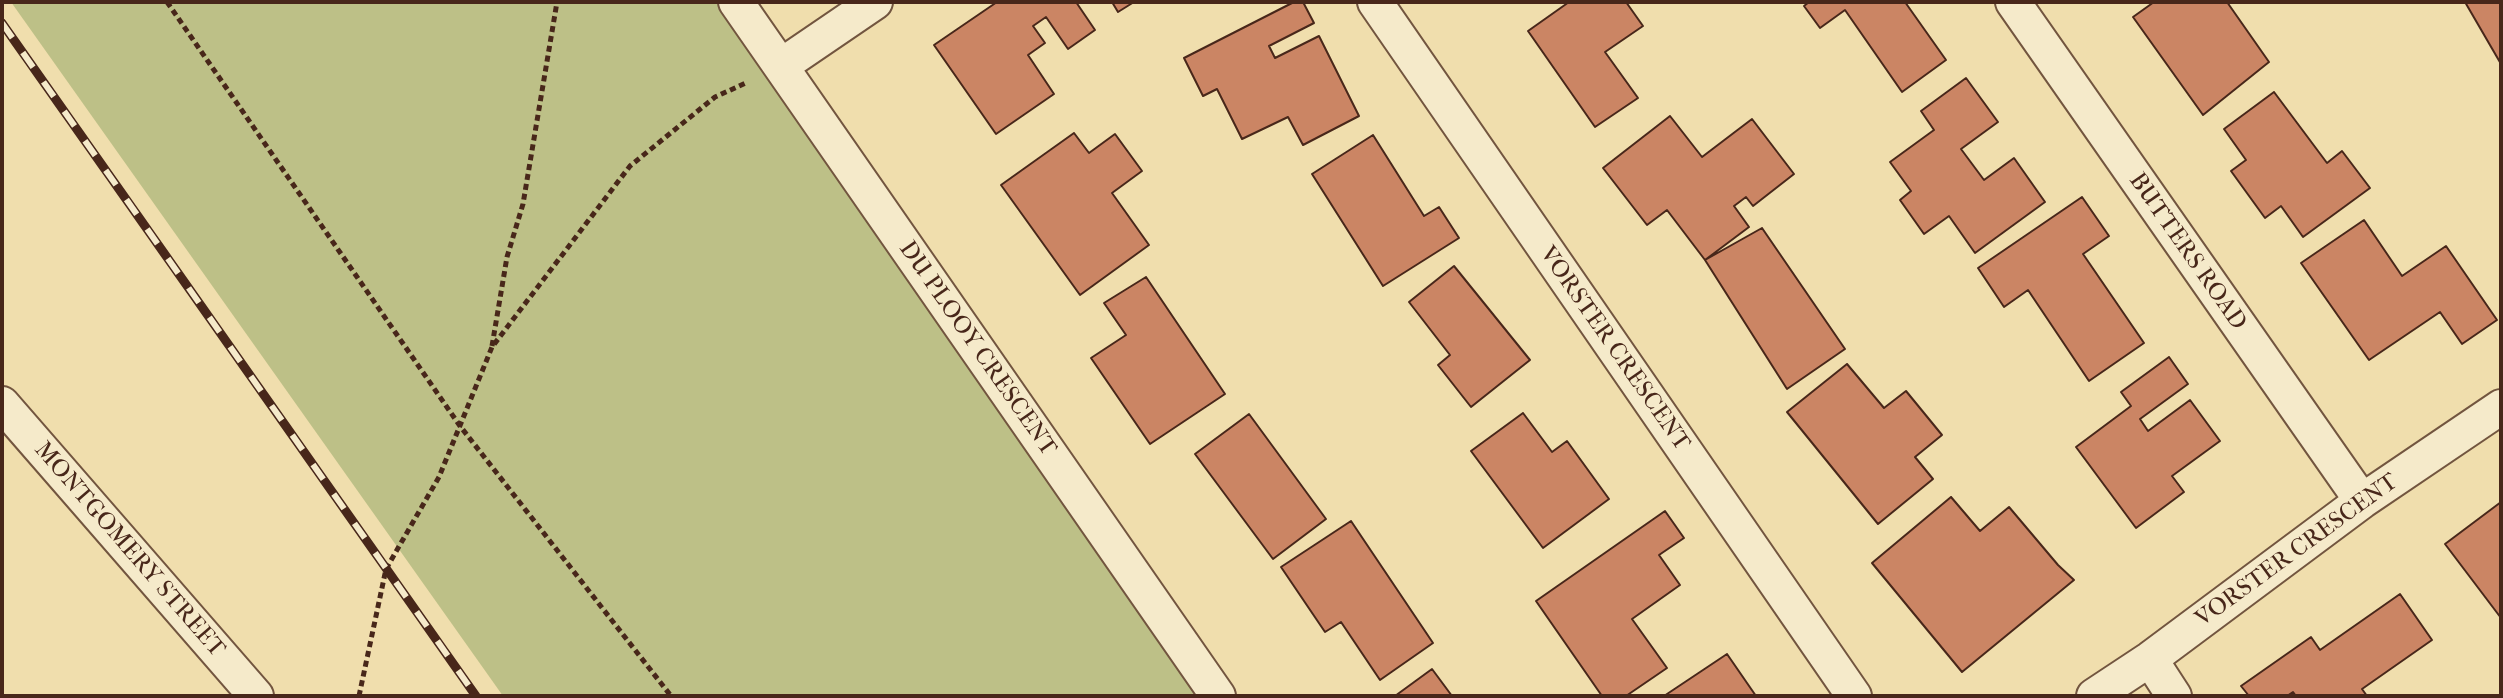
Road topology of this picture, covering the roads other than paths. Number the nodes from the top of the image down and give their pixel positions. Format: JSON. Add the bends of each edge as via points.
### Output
{"nodes":[{"id":1,"x":736,"y":2,"type":"edge"},
{"id":2,"x":875,"y":2,"type":"edge"},
{"id":3,"x":1375,"y":2,"type":"edge"},
{"id":4,"x":2013,"y":2,"type":"edge"},
{"id":5,"x":781,"y":66,"type":"junction"},
{"id":6,"x":2,"y":404,"type":"edge"},
{"id":7,"x":2501,"y":407,"type":"edge"},
{"id":8,"x":2362,"y":501,"type":"junction"},
{"id":9,"x":2150,"y":659,"type":"junction"},
{"id":10,"x":256,"y":696,"type":"edge"},
{"id":11,"x":1218,"y":696,"type":"edge"},
{"id":12,"x":1854,"y":696,"type":"edge"},
{"id":13,"x":2094,"y":696,"type":"edge"},
{"id":14,"x":2174,"y":696,"type":"edge"}],
"edges":[{"from":1,"to":5,"type":"street","name":"DU PLOOY CRESCENT"},
{"from":2,"to":5,"type":"street"},
{"from":3,"to":12,"type":"street","name":"VORSTER CRESCENT"},
{"from":4,"to":8,"type":"street","name":"BUTTERS ROAD"},
{"from":5,"to":11,"type":"street","name":"DU PLOOY CRESCENT"},
{"from":6,"to":10,"type":"street","name":"MONTGOMERY STREET"},
{"from":7,"to":8,"type":"street","name":"VORSTER CRESCENT"},
{"from":8,"to":9,"type":"street","name":"VORSTER CRESCENT"},
{"from":9,"to":13,"type":"street","name":"VORSTER CRESCENT"},
{"from":9,"to":14,"type":"street"}]}
